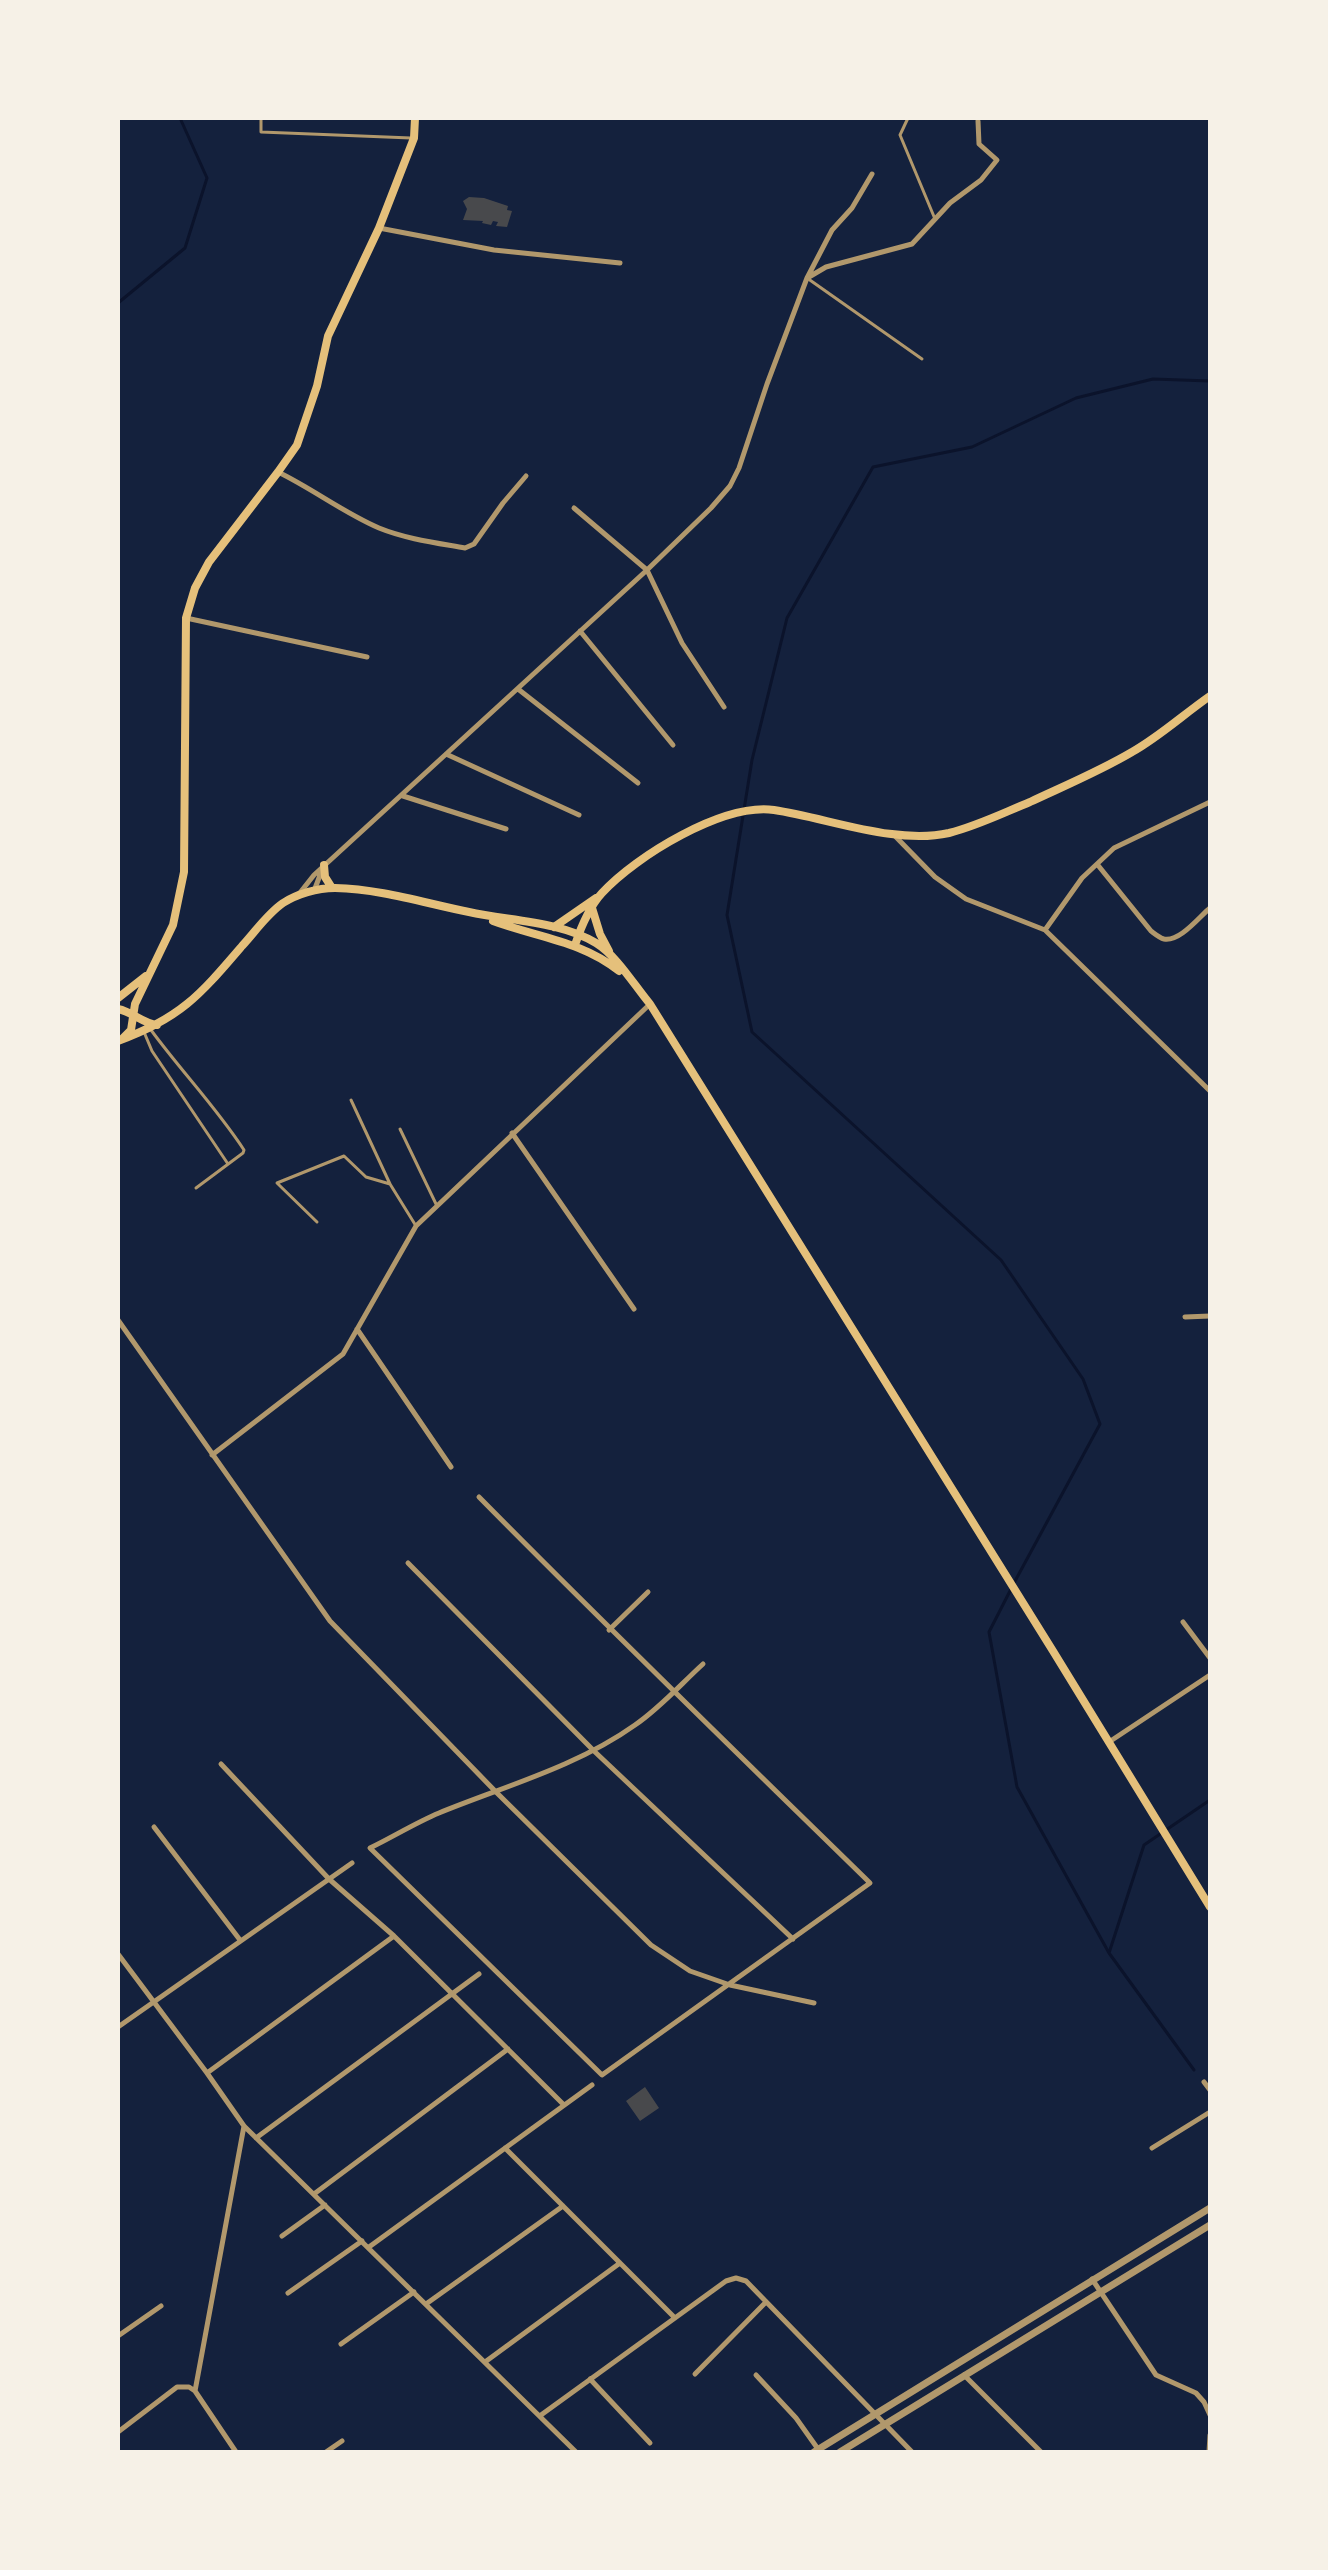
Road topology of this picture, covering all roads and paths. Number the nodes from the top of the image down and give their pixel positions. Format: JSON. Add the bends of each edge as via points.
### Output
{"nodes":[{"id":1,"x":261,"y":118,"type":"edge"},
{"id":2,"x":415,"y":118,"type":"edge"},
{"id":3,"x":908,"y":118,"type":"edge"},
{"id":4,"x":978,"y":121,"type":"dead end"},
{"id":5,"x":414,"y":138,"type":"junction"},
{"id":6,"x":872,"y":174,"type":"dead end"},
{"id":7,"x":936,"y":220,"type":"junction"},
{"id":8,"x":379,"y":228,"type":"junction"},
{"id":9,"x":620,"y":263,"type":"dead end"},
{"id":10,"x":807,"y":278,"type":"junction"},
{"id":11,"x":922,"y":359,"type":"dead end"},
{"id":12,"x":278,"y":472,"type":"junction"},
{"id":13,"x":526,"y":476,"type":"dead end"},
{"id":14,"x":574,"y":508,"type":"dead end"},
{"id":15,"x":647,"y":570,"type":"junction"},
{"id":16,"x":186,"y":618,"type":"junction"},
{"id":17,"x":580,"y":631,"type":"junction"},
{"id":18,"x":367,"y":657,"type":"dead end"},
{"id":19,"x":518,"y":689,"type":"junction"},
{"id":20,"x":1209,"y":696,"type":"edge"},
{"id":21,"x":724,"y":707,"type":"dead end"},
{"id":22,"x":673,"y":746,"type":"dead end"},
{"id":23,"x":446,"y":754,"type":"junction"},
{"id":24,"x":638,"y":783,"type":"dead end"},
{"id":25,"x":403,"y":796,"type":"junction"},
{"id":26,"x":1209,"y":802,"type":"edge"},
{"id":27,"x":579,"y":815,"type":"dead end"},
{"id":28,"x":506,"y":829,"type":"dead end"},
{"id":29,"x":893,"y":834,"type":"junction"},
{"id":30,"x":1097,"y":864,"type":"junction"},
{"id":31,"x":324,"y":865,"type":"junction"},
{"id":32,"x":332,"y":888,"type":"junction"},
{"id":33,"x":314,"y":891,"type":"junction"},
{"id":34,"x":601,"y":894,"type":"junction"},
{"id":35,"x":298,"y":895,"type":"junction"},
{"id":36,"x":592,"y":908,"type":"junction"},
{"id":37,"x":1209,"y":908,"type":"edge"},
{"id":38,"x":470,"y":913,"type":"junction"},
{"id":39,"x":554,"y":927,"type":"junction"},
{"id":40,"x":1045,"y":930,"type":"junction"},
{"id":41,"x":579,"y":934,"type":"junction"},
{"id":42,"x":575,"y":945,"type":"junction"},
{"id":43,"x":613,"y":956,"type":"junction"},
{"id":44,"x":152,"y":969,"type":"junction"},
{"id":45,"x":626,"y":976,"type":"junction"},
{"id":46,"x":118,"y":998,"type":"edge"},
{"id":47,"x":650,"y":1004,"type":"junction"},
{"id":48,"x":118,"y":1009,"type":"edge"},
{"id":49,"x":133,"y":1015,"type":"junction"},
{"id":50,"x":151,"y":1029,"type":"junction"},
{"id":51,"x":118,"y":1041,"type":"edge"},
{"id":52,"x":1209,"y":1091,"type":"edge"},
{"id":53,"x":351,"y":1100,"type":"dead end"},
{"id":54,"x":399,"y":1129,"type":"dead end"},
{"id":55,"x":512,"y":1133,"type":"junction"},
{"id":56,"x":228,"y":1164,"type":"junction"},
{"id":57,"x":390,"y":1184,"type":"junction"},
{"id":58,"x":196,"y":1188,"type":"dead end"},
{"id":59,"x":436,"y":1204,"type":"junction"},
{"id":60,"x":317,"y":1222,"type":"dead end"},
{"id":61,"x":416,"y":1226,"type":"junction"},
{"id":62,"x":634,"y":1310,"type":"dead end"},
{"id":63,"x":1209,"y":1316,"type":"edge"},
{"id":64,"x":1185,"y":1317,"type":"dead end"},
{"id":65,"x":118,"y":1320,"type":"edge"},
{"id":66,"x":357,"y":1329,"type":"junction"},
{"id":67,"x":212,"y":1455,"type":"junction"},
{"id":68,"x":450,"y":1467,"type":"dead end"},
{"id":69,"x":479,"y":1497,"type":"dead end"},
{"id":70,"x":408,"y":1563,"type":"dead end"},
{"id":71,"x":648,"y":1592,"type":"dead end"},
{"id":72,"x":1183,"y":1622,"type":"dead end"},
{"id":73,"x":609,"y":1629,"type":"junction"},
{"id":74,"x":1209,"y":1658,"type":"edge"},
{"id":75,"x":704,"y":1664,"type":"dead end"},
{"id":76,"x":1209,"y":1675,"type":"edge"},
{"id":77,"x":673,"y":1691,"type":"junction"},
{"id":78,"x":1109,"y":1742,"type":"junction"},
{"id":79,"x":594,"y":1751,"type":"junction"},
{"id":80,"x":220,"y":1764,"type":"dead end"},
{"id":81,"x":496,"y":1792,"type":"junction"},
{"id":82,"x":154,"y":1827,"type":"dead end"},
{"id":83,"x":352,"y":1863,"type":"dead end"},
{"id":84,"x":329,"y":1879,"type":"junction"},
{"id":85,"x":1209,"y":1907,"type":"edge"},
{"id":86,"x":394,"y":1936,"type":"junction"},
{"id":87,"x":794,"y":1939,"type":"junction"},
{"id":88,"x":240,"y":1940,"type":"junction"},
{"id":89,"x":118,"y":1954,"type":"edge"},
{"id":90,"x":479,"y":1974,"type":"dead end"},
{"id":91,"x":730,"y":1985,"type":"junction"},
{"id":92,"x":453,"y":1994,"type":"junction"},
{"id":93,"x":154,"y":2002,"type":"junction"},
{"id":94,"x":814,"y":2003,"type":"dead end"},
{"id":95,"x":118,"y":2027,"type":"edge"},
{"id":96,"x":508,"y":2049,"type":"junction"},
{"id":97,"x":207,"y":2073,"type":"junction"},
{"id":98,"x":1204,"y":2082,"type":"dead end"},
{"id":99,"x":592,"y":2085,"type":"dead end"},
{"id":100,"x":1209,"y":2090,"type":"edge"},
{"id":101,"x":564,"y":2105,"type":"junction"},
{"id":102,"x":1209,"y":2112,"type":"edge"},
{"id":103,"x":244,"y":2126,"type":"junction"},
{"id":104,"x":256,"y":2138,"type":"junction"},
{"id":105,"x":505,"y":2148,"type":"junction"},
{"id":106,"x":1152,"y":2148,"type":"dead end"},
{"id":107,"x":314,"y":2194,"type":"junction"},
{"id":108,"x":325,"y":2205,"type":"junction"},
{"id":109,"x":563,"y":2206,"type":"junction"},
{"id":110,"x":1209,"y":2208,"type":"edge"},
{"id":111,"x":1209,"y":2225,"type":"edge"},
{"id":112,"x":282,"y":2236,"type":"dead end"},
{"id":113,"x":362,"y":2241,"type":"junction"},
{"id":114,"x":369,"y":2247,"type":"junction"},
{"id":115,"x":620,"y":2263,"type":"junction"},
{"id":116,"x":1092,"y":2279,"type":"junction"},
{"id":117,"x":414,"y":2292,"type":"junction"},
{"id":118,"x":288,"y":2293,"type":"dead end"},
{"id":119,"x":1100,"y":2293,"type":"junction"},
{"id":120,"x":766,"y":2302,"type":"junction"},
{"id":121,"x":426,"y":2304,"type":"junction"},
{"id":122,"x":161,"y":2306,"type":"dead end"},
{"id":123,"x":675,"y":2318,"type":"junction"},
{"id":124,"x":118,"y":2336,"type":"edge"},
{"id":125,"x":341,"y":2344,"type":"dead end"},
{"id":126,"x":485,"y":2362,"type":"junction"},
{"id":127,"x":695,"y":2374,"type":"dead end"},
{"id":128,"x":756,"y":2375,"type":"dead end"},
{"id":129,"x":964,"y":2375,"type":"junction"},
{"id":130,"x":590,"y":2379,"type":"junction"},
{"id":131,"x":195,"y":2391,"type":"junction"},
{"id":132,"x":876,"y":2413,"type":"junction"},
{"id":133,"x":541,"y":2415,"type":"junction"},
{"id":134,"x":1209,"y":2415,"type":"edge"},
{"id":135,"x":886,"y":2424,"type":"junction"},
{"id":136,"x":118,"y":2432,"type":"edge"},
{"id":137,"x":1209,"y":2435,"type":"edge"},
{"id":138,"x":342,"y":2441,"type":"dead end"},
{"id":139,"x":650,"y":2443,"type":"dead end"},
{"id":140,"x":234,"y":2449,"type":"edge"},
{"id":141,"x":816,"y":2450,"type":"edge"},
{"id":142,"x":225,"y":2451,"type":"edge"},
{"id":143,"x":326,"y":2451,"type":"edge"},
{"id":144,"x":576,"y":2451,"type":"edge"},
{"id":145,"x":840,"y":2451,"type":"edge"},
{"id":146,"x":912,"y":2451,"type":"edge"},
{"id":147,"x":1041,"y":2451,"type":"edge"},
{"id":148,"x":1209,"y":2451,"type":"edge"}],
"edges":[{"from":1,"to":5,"type":"lane","via":[[261,132]]},
{"from":2,"to":5,"type":"main road"},
{"from":3,"to":7,"type":"lane","via":[[900,135]]},
{"from":4,"to":7,"type":"street","via":[[979,144],[997,163]]},
{"from":5,"to":8,"type":"main road"},
{"from":6,"to":10,"type":"street","via":[[852,208],[832,230]]},
{"from":7,"to":10,"type":"street","via":[[912,244],[826,267]]},
{"from":8,"to":9,"type":"street","via":[[494,250]]},
{"from":8,"to":12,"type":"main road","via":[[328,336],[317,386],[297,445]]},
{"from":10,"to":11,"type":"lane"},
{"from":10,"to":15,"type":"street","via":[[730,486]]},
{"from":12,"to":13,"type":"street","via":[[381,529],[465,548],[474,544]]},
{"from":12,"to":16,"type":"main road","via":[[209,562],[195,588]]},
{"from":14,"to":15,"type":"street"},
{"from":15,"to":17,"type":"street"},
{"from":15,"to":21,"type":"street","via":[[682,643]]},
{"from":16,"to":18,"type":"street"},
{"from":16,"to":44,"type":"main road","via":[[184,872],[173,925]]},
{"from":17,"to":19,"type":"street"},
{"from":17,"to":22,"type":"street"},
{"from":19,"to":23,"type":"street"},
{"from":19,"to":24,"type":"street"},
{"from":20,"to":29,"type":"main road","via":[[1133,752],[1057,790],[979,824],[947,833]]},
{"from":23,"to":25,"type":"street"},
{"from":23,"to":27,"type":"street"},
{"from":25,"to":28,"type":"street"},
{"from":25,"to":31,"type":"street"},
{"from":26,"to":30,"type":"street","via":[[1114,848]]},
{"from":29,"to":34,"type":"main road","via":[[772,809],[749,810],[692,831],[632,865]]},
{"from":29,"to":40,"type":"street","via":[[935,877],[966,899]]},
{"from":30,"to":37,"type":"street","via":[[1151,931],[1163,939],[1179,935]]},
{"from":30,"to":40,"type":"street","via":[[1082,878]]},
{"from":31,"to":32,"type":"main road"},
{"from":31,"to":33,"type":"street"},
{"from":31,"to":35,"type":"street"},
{"from":32,"to":33,"type":"main road"},
{"from":32,"to":38,"type":"main road","via":[[380,891]]},
{"from":33,"to":35,"type":"main road"},
{"from":34,"to":36,"type":"main road"},
{"from":34,"to":39,"type":"main road"},
{"from":35,"to":50,"type":"main road","via":[[273,911],[198,997]]},
{"from":36,"to":41,"type":"main road"},
{"from":36,"to":43,"type":"main road","via":[[600,934]]},
{"from":38,"to":39,"type":"main road"},
{"from":38,"to":42,"type":"main road"},
{"from":39,"to":41,"type":"main road"},
{"from":40,"to":52,"type":"street"},
{"from":41,"to":42,"type":"main road"},
{"from":41,"to":43,"type":"main road"},
{"from":42,"to":45,"type":"main road","via":[[594,953]]},
{"from":43,"to":45,"type":"main road"},
{"from":44,"to":46,"type":"main road"},
{"from":44,"to":49,"type":"main road"},
{"from":45,"to":47,"type":"main road"},
{"from":47,"to":55,"type":"street"},
{"from":47,"to":78,"type":"main road"},
{"from":48,"to":49,"type":"main road"},
{"from":49,"to":50,"type":"main road"},
{"from":49,"to":51,"type":"main road","via":[[130,1030]]},
{"from":50,"to":51,"type":"main road"},
{"from":50,"to":56,"type":"lane","via":[[152,1051]]},
{"from":50,"to":56,"type":"lane","via":[[244,1151]]},
{"from":53,"to":57,"type":"lane"},
{"from":54,"to":59,"type":"lane"},
{"from":55,"to":59,"type":"street"},
{"from":55,"to":62,"type":"street"},
{"from":56,"to":58,"type":"lane"},
{"from":57,"to":60,"type":"lane","via":[[366,1177],[344,1156],[278,1182]]},
{"from":57,"to":61,"type":"lane"},
{"from":59,"to":61,"type":"street"},
{"from":61,"to":66,"type":"street"},
{"from":63,"to":64,"type":"street"},
{"from":65,"to":67,"type":"street"},
{"from":66,"to":67,"type":"street","via":[[342,1354]]},
{"from":66,"to":68,"type":"street"},
{"from":67,"to":81,"type":"street","via":[[330,1621]]},
{"from":69,"to":73,"type":"street"},
{"from":70,"to":79,"type":"street"},
{"from":71,"to":73,"type":"street"},
{"from":72,"to":74,"type":"street"},
{"from":73,"to":77,"type":"street"},
{"from":75,"to":77,"type":"street"},
{"from":76,"to":78,"type":"street"},
{"from":77,"to":79,"type":"street","via":[[637,1724]]},
{"from":77,"to":87,"type":"street","via":[[870,1883]]},
{"from":78,"to":85,"type":"main road"},
{"from":79,"to":81,"type":"street"},
{"from":79,"to":87,"type":"street"},
{"from":80,"to":84,"type":"street"},
{"from":81,"to":91,"type":"street","via":[[651,1945],[690,1971]]},
{"from":81,"to":91,"type":"street","via":[[438,1814],[370,1848],[602,2075]]},
{"from":82,"to":88,"type":"street"},
{"from":83,"to":84,"type":"street"},
{"from":84,"to":86,"type":"street"},
{"from":84,"to":88,"type":"street"},
{"from":86,"to":92,"type":"street"},
{"from":86,"to":97,"type":"street"},
{"from":87,"to":91,"type":"street"},
{"from":88,"to":93,"type":"street"},
{"from":89,"to":93,"type":"street"},
{"from":90,"to":92,"type":"street"},
{"from":91,"to":94,"type":"street"},
{"from":92,"to":96,"type":"street"},
{"from":92,"to":104,"type":"street"},
{"from":93,"to":95,"type":"street"},
{"from":93,"to":97,"type":"street"},
{"from":96,"to":101,"type":"street"},
{"from":96,"to":107,"type":"street"},
{"from":97,"to":103,"type":"street"},
{"from":98,"to":100,"type":"street"},
{"from":99,"to":101,"type":"street"},
{"from":101,"to":105,"type":"street"},
{"from":102,"to":106,"type":"street"},
{"from":103,"to":104,"type":"street"},
{"from":103,"to":131,"type":"street"},
{"from":104,"to":107,"type":"street"},
{"from":105,"to":109,"type":"street"},
{"from":105,"to":114,"type":"street"},
{"from":107,"to":108,"type":"street"},
{"from":108,"to":112,"type":"street"},
{"from":108,"to":113,"type":"street"},
{"from":109,"to":115,"type":"street"},
{"from":109,"to":121,"type":"street"},
{"from":110,"to":116,"type":"street"},
{"from":111,"to":119,"type":"street"},
{"from":113,"to":114,"type":"street"},
{"from":113,"to":118,"type":"street"},
{"from":114,"to":117,"type":"street"},
{"from":115,"to":123,"type":"street"},
{"from":115,"to":126,"type":"street"},
{"from":116,"to":119,"type":"street"},
{"from":116,"to":132,"type":"street"},
{"from":117,"to":121,"type":"street"},
{"from":117,"to":125,"type":"street"},
{"from":119,"to":129,"type":"street"},
{"from":119,"to":134,"type":"street","via":[[1156,2375],[1196,2393]]},
{"from":120,"to":123,"type":"street","via":[[746,2281],[736,2278]]},
{"from":120,"to":127,"type":"street"},
{"from":120,"to":132,"type":"street"},
{"from":121,"to":126,"type":"street"},
{"from":122,"to":124,"type":"street"},
{"from":123,"to":130,"type":"street"},
{"from":126,"to":133,"type":"street"},
{"from":128,"to":141,"type":"street","via":[[796,2418]]},
{"from":129,"to":135,"type":"street"},
{"from":129,"to":147,"type":"street"},
{"from":130,"to":133,"type":"street"},
{"from":130,"to":139,"type":"street"},
{"from":131,"to":136,"type":"street","via":[[177,2387]]},
{"from":131,"to":140,"type":"street"},
{"from":132,"to":135,"type":"street"},
{"from":132,"to":141,"type":"street"},
{"from":133,"to":144,"type":"street"},
{"from":135,"to":145,"type":"street"},
{"from":135,"to":146,"type":"street"},
{"from":137,"to":148,"type":"street"},
{"from":138,"to":143,"type":"street"},
{"from":140,"to":142,"type":"street"}]}
